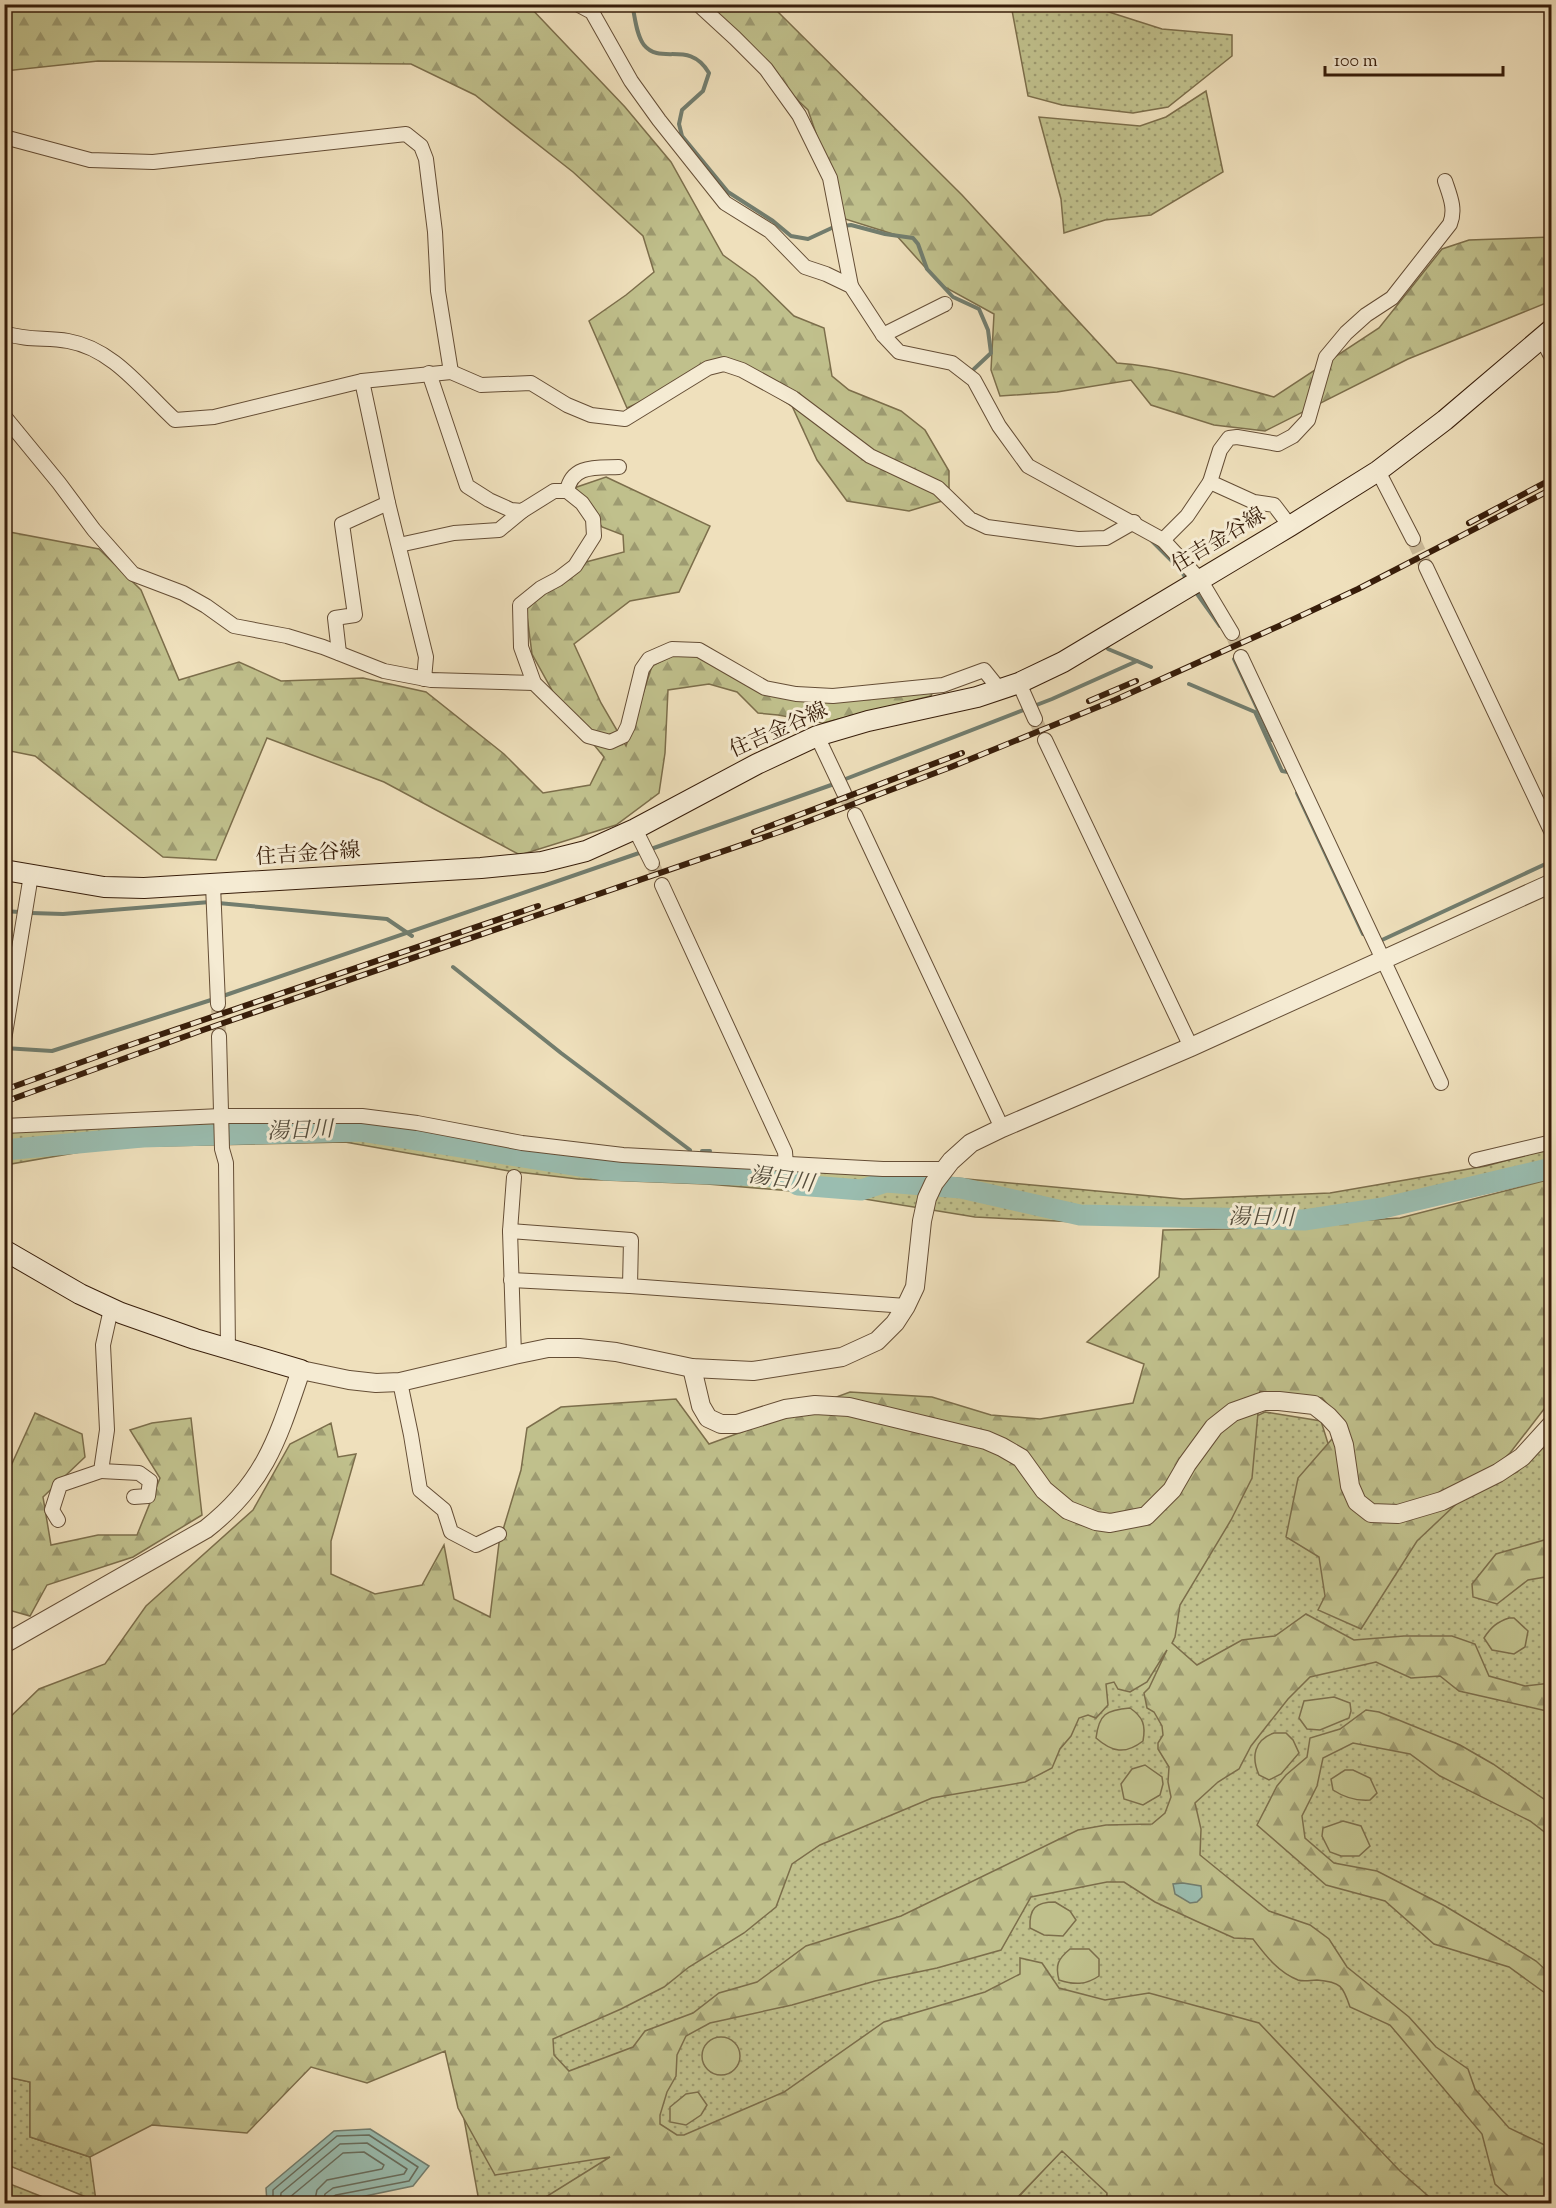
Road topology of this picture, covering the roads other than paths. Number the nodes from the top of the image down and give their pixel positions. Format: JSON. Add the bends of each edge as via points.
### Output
{"nodes":[{"id":1,"x":577,"y":4,"type":"edge"},
{"id":2,"x":698,"y":4,"type":"edge"},
{"id":3,"x":4,"y":139,"type":"edge"},
{"id":4,"x":1445,"y":181,"type":"dead end"},
{"id":5,"x":851,"y":286,"type":"junction"},
{"id":6,"x":945,"y":304,"type":"dead end"},
{"id":7,"x":4,"y":333,"type":"edge"},
{"id":8,"x":1546,"y":333,"type":"edge"},
{"id":9,"x":883,"y":334,"type":"junction"},
{"id":10,"x":1551,"y":358,"type":"edge"},
{"id":11,"x":451,"y":372,"type":"junction"},
{"id":12,"x":429,"y":373,"type":"junction"},
{"id":13,"x":362,"y":381,"type":"junction"},
{"id":14,"x":4,"y":416,"type":"edge"},
{"id":15,"x":620,"y":467,"type":"dead end"},
{"id":16,"x":1378,"y":471,"type":"junction"},
{"id":17,"x":1210,"y":482,"type":"junction"},
{"id":18,"x":567,"y":491,"type":"junction"},
{"id":19,"x":388,"y":503,"type":"junction"},
{"id":20,"x":522,"y":511,"type":"junction"},
{"id":21,"x":1134,"y":522,"type":"junction"},
{"id":22,"x":1290,"y":526,"type":"junction"},
{"id":23,"x":1413,"y":539,"type":"tunnel mouth"},
{"id":24,"x":1163,"y":540,"type":"junction"},
{"id":25,"x":399,"y":545,"type":"junction"},
{"id":26,"x":1426,"y":567,"type":"tunnel mouth"},
{"id":27,"x":1201,"y":581,"type":"junction"},
{"id":28,"x":1232,"y":633,"type":"tunnel mouth"},
{"id":29,"x":339,"y":653,"type":"junction"},
{"id":30,"x":1241,"y":657,"type":"tunnel mouth"},
{"id":31,"x":424,"y":679,"type":"junction"},
{"id":32,"x":534,"y":683,"type":"junction"},
{"id":33,"x":1019,"y":683,"type":"junction"},
{"id":34,"x":1000,"y":690,"type":"junction"},
{"id":35,"x":1031,"y":711,"type":"tunnel mouth"},
{"id":36,"x":817,"y":736,"type":"junction"},
{"id":37,"x":1045,"y":740,"type":"tunnel mouth"},
{"id":38,"x":844,"y":793,"type":"tunnel mouth"},
{"id":39,"x":855,"y":815,"type":"tunnel mouth"},
{"id":40,"x":635,"y":829,"type":"junction"},
{"id":41,"x":1551,"y":833,"type":"edge"},
{"id":42,"x":652,"y":863,"type":"tunnel mouth"},
{"id":43,"x":4,"y":870,"type":"edge"},
{"id":44,"x":31,"y":875,"type":"junction"},
{"id":45,"x":1551,"y":883,"type":"edge"},
{"id":46,"x":662,"y":885,"type":"tunnel mouth"},
{"id":47,"x":214,"y":897,"type":"junction"},
{"id":48,"x":1383,"y":958,"type":"junction"},
{"id":49,"x":8,"y":996,"type":"edge"},
{"id":50,"x":218,"y":1004,"type":"tunnel mouth"},
{"id":51,"x":219,"y":1036,"type":"tunnel mouth"},
{"id":52,"x":4,"y":1040,"type":"edge"},
{"id":53,"x":1191,"y":1047,"type":"junction"},
{"id":54,"x":1441,"y":1083,"type":"dead end"},
{"id":55,"x":221,"y":1116,"type":"junction"},
{"id":56,"x":4,"y":1126,"type":"edge"},
{"id":57,"x":1002,"y":1128,"type":"junction"},
{"id":58,"x":1551,"y":1142,"type":"edge"},
{"id":59,"x":1476,"y":1160,"type":"dead end"},
{"id":60,"x":786,"y":1164,"type":"junction"},
{"id":61,"x":943,"y":1171,"type":"junction"},
{"id":62,"x":514,"y":1177,"type":"dead end"},
{"id":63,"x":510,"y":1231,"type":"junction"},
{"id":64,"x":4,"y":1250,"type":"edge"},
{"id":65,"x":511,"y":1280,"type":"junction"},
{"id":66,"x":630,"y":1286,"type":"junction"},
{"id":67,"x":906,"y":1306,"type":"junction"},
{"id":68,"x":111,"y":1309,"type":"junction"},
{"id":69,"x":228,"y":1350,"type":"junction"},
{"id":70,"x":514,"y":1355,"type":"junction"},
{"id":71,"x":692,"y":1368,"type":"junction"},
{"id":72,"x":301,"y":1370,"type":"junction"},
{"id":73,"x":400,"y":1382,"type":"junction"},
{"id":74,"x":1551,"y":1424,"type":"edge"},
{"id":75,"x":102,"y":1471,"type":"junction"},
{"id":76,"x":134,"y":1497,"type":"dead end"},
{"id":77,"x":58,"y":1520,"type":"dead end"},
{"id":78,"x":498,"y":1534,"type":"dead end"},
{"id":79,"x":4,"y":1644,"type":"edge"}],
"edges":[{"from":1,"to":5,"type":"street","via":[[592,12],[631,81],[725,203],[770,231],[805,267]]},
{"from":2,"to":5,"type":"street","via":[[766,69],[799,115],[830,178]]},
{"from":3,"to":11,"type":"street","via":[[90,160],[153,162],[406,134],[421,146],[426,159],[438,291]]},
{"from":4,"to":17,"type":"street","via":[[1453,203],[1450,224],[1392,298],[1366,315],[1326,357],[1308,420],[1293,436],[1278,444],[1229,438],[1220,450]]},
{"from":5,"to":9,"type":"street"},
{"from":6,"to":9,"type":"street"},
{"from":7,"to":13,"type":"street","via":[[30,340],[69,341],[97,352],[118,364],[175,420],[214,417]]},
{"from":8,"to":10,"type":"street"},
{"from":8,"to":16,"type":"main road","name":"住吉金谷線","via":[[1445,420]]},
{"from":9,"to":21,"type":"street","via":[[899,352],[952,363],[974,380],[999,426],[1028,466]]},
{"from":11,"to":12,"type":"street"},
{"from":11,"to":21,"type":"street","via":[[481,385],[531,384],[591,415],[625,419],[708,369],[724,364],[793,398],[870,456],[938,488],[970,519],[987,527],[1078,539],[1106,538]]},
{"from":12,"to":13,"type":"street"},
{"from":12,"to":20,"type":"street","via":[[467,486],[489,500]]},
{"from":13,"to":19,"type":"street"},
{"from":14,"to":29,"type":"street","via":[[133,574],[183,593],[234,626],[286,636]]},
{"from":15,"to":18,"type":"street","via":[[591,468],[574,474]]},
{"from":16,"to":22,"type":"main road","name":"住吉金谷線"},
{"from":16,"to":23,"type":"street"},
{"from":17,"to":22,"type":"street","via":[[1254,502],[1274,505]]},
{"from":17,"to":24,"type":"street","via":[[1187,516]]},
{"from":18,"to":20,"type":"street","via":[[554,491]]},
{"from":18,"to":32,"type":"street","via":[[593,519],[594,536],[575,566],[520,605],[521,647]]},
{"from":19,"to":25,"type":"street"},
{"from":19,"to":29,"type":"street","via":[[342,524],[355,615],[335,618]]},
{"from":20,"to":25,"type":"street","via":[[498,530],[454,533]]},
{"from":21,"to":24,"type":"street"},
{"from":22,"to":27,"type":"main road","name":"住吉金谷線"},
{"from":24,"to":27,"type":"street"},
{"from":25,"to":31,"type":"street","via":[[426,657]]},
{"from":26,"to":41,"type":"street"},
{"from":27,"to":28,"type":"street"},
{"from":27,"to":33,"type":"main road","name":"住吉金谷線","via":[[1063,662]]},
{"from":29,"to":31,"type":"street","via":[[384,671]]},
{"from":30,"to":48,"type":"street"},
{"from":31,"to":32,"type":"street"},
{"from":32,"to":34,"type":"street","via":[[588,736],[610,742],[623,736],[628,726],[642,669],[649,659],[672,649],[699,651],[765,688],[796,694],[832,696],[943,685],[984,670]]},
{"from":33,"to":34,"type":"main road","name":"住吉金谷線"},
{"from":33,"to":35,"type":"street"},
{"from":34,"to":36,"type":"main road","name":"住吉金谷線"},
{"from":36,"to":38,"type":"street"},
{"from":36,"to":40,"type":"main road","name":"住吉金谷線"},
{"from":37,"to":53,"type":"street"},
{"from":39,"to":57,"type":"street"},
{"from":40,"to":42,"type":"street"},
{"from":40,"to":47,"type":"main road","name":"住吉金谷線","via":[[586,851],[542,862]]},
{"from":43,"to":44,"type":"main road","name":"住吉金谷線"},
{"from":44,"to":47,"type":"main road","name":"住吉金谷線","via":[[104,887]]},
{"from":44,"to":49,"type":"street"},
{"from":45,"to":48,"type":"street"},
{"from":46,"to":60,"type":"street","via":[[785,1152]]},
{"from":47,"to":50,"type":"street"},
{"from":48,"to":53,"type":"street"},
{"from":48,"to":54,"type":"street"},
{"from":49,"to":52,"type":"street"},
{"from":51,"to":55,"type":"street"},
{"from":53,"to":57,"type":"street"},
{"from":55,"to":56,"type":"street"},
{"from":55,"to":60,"type":"street","via":[[362,1116],[609,1153]]},
{"from":55,"to":69,"type":"street"},
{"from":57,"to":61,"type":"street","via":[[971,1143]]},
{"from":58,"to":59,"type":"street"},
{"from":60,"to":61,"type":"street"},
{"from":61,"to":67,"type":"street","via":[[927,1198],[915,1287]]},
{"from":62,"to":63,"type":"street"},
{"from":63,"to":65,"type":"street"},
{"from":63,"to":66,"type":"street","via":[[631,1240]]},
{"from":64,"to":68,"type":"main road"},
{"from":65,"to":66,"type":"street"},
{"from":65,"to":70,"type":"street"},
{"from":66,"to":67,"type":"street"},
{"from":67,"to":71,"type":"street","via":[[877,1341],[842,1357],[753,1371]]},
{"from":68,"to":69,"type":"main road"},
{"from":68,"to":75,"type":"street","via":[[103,1345],[107,1430]]},
{"from":69,"to":72,"type":"main road"},
{"from":70,"to":71,"type":"street","via":[[549,1348],[579,1348]]},
{"from":70,"to":73,"type":"street"},
{"from":71,"to":74,"type":"street","via":[[701,1406],[708,1418],[721,1424],[737,1424],[784,1409],[838,1406],[974,1437],[1021,1458],[1044,1490],[1068,1510],[1110,1523],[1146,1516],[1172,1490],[1214,1427],[1233,1412],[1264,1401],[1314,1405],[1328,1416],[1338,1427],[1357,1502],[1371,1514],[1398,1514],[1442,1501],[1522,1457]]},
{"from":72,"to":73,"type":"street","via":[[349,1380]]},
{"from":72,"to":79,"type":"street","via":[[281,1429],[260,1472],[227,1512],[206,1529]]},
{"from":73,"to":78,"type":"street","via":[[420,1490],[444,1510],[451,1532],[476,1545]]},
{"from":75,"to":76,"type":"street","via":[[139,1473],[150,1481],[148,1496]]},
{"from":75,"to":77,"type":"street","via":[[60,1485],[51,1509]]}]}
